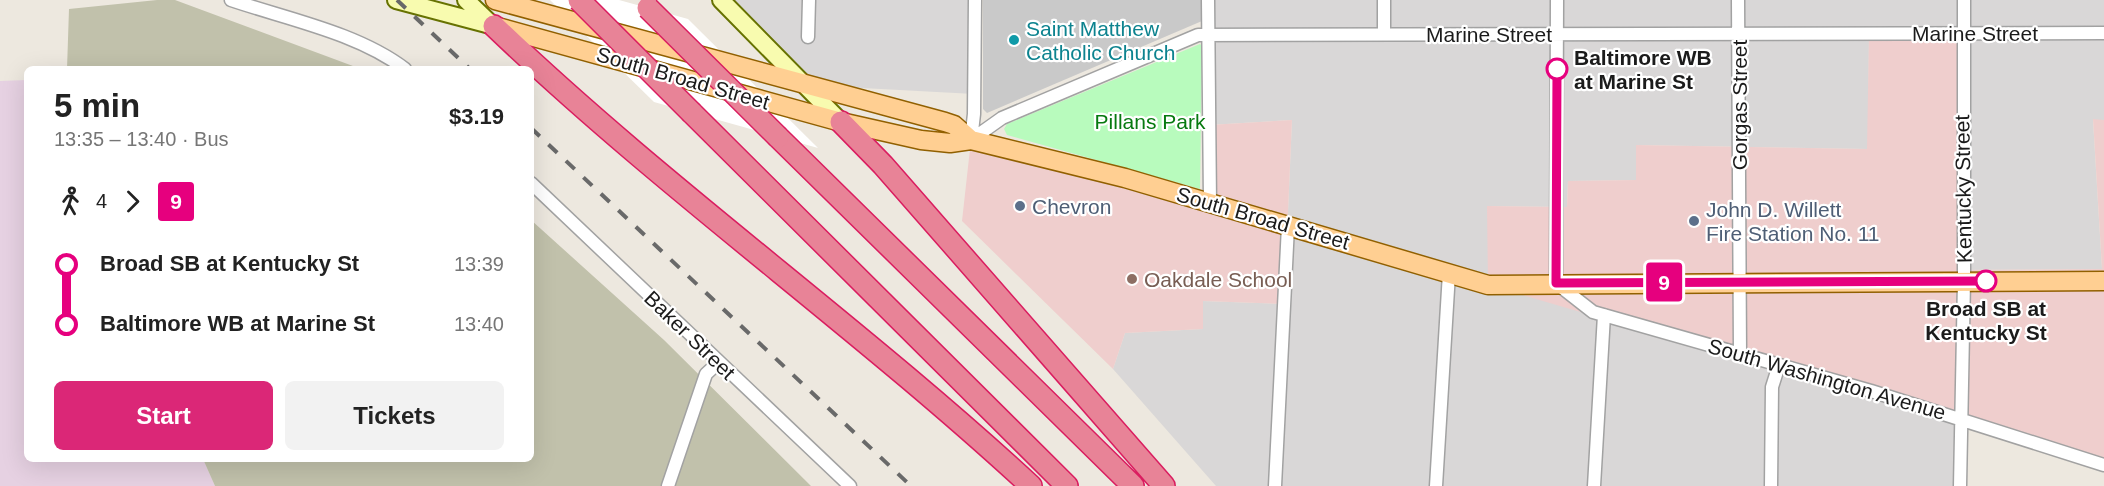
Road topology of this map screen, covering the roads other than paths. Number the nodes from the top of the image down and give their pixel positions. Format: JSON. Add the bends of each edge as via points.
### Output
{"nodes":[{"id":1,"x":231,"y":0,"type":"edge"},
{"id":2,"x":396,"y":0,"type":"edge"},
{"id":3,"x":466,"y":0,"type":"edge"},
{"id":4,"x":495,"y":0,"type":"edge"},
{"id":5,"x":579,"y":0,"type":"edge"},
{"id":6,"x":721,"y":0,"type":"edge"},
{"id":7,"x":809,"y":0,"type":"edge"},
{"id":8,"x":975,"y":0,"type":"edge"},
{"id":9,"x":1208,"y":0,"type":"edge"},
{"id":10,"x":1384,"y":0,"type":"edge"},
{"id":11,"x":1557,"y":0,"type":"edge"},
{"id":12,"x":1738,"y":0,"type":"edge"},
{"id":13,"x":1964,"y":0,"type":"edge"},
{"id":14,"x":644,"y":4,"type":"edge"},
{"id":15,"x":494,"y":26,"type":"junction"},
{"id":16,"x":1739,"y":33,"type":"junction"},
{"id":17,"x":1964,"y":33,"type":"junction"},
{"id":18,"x":2104,"y":33,"type":"edge"},
{"id":19,"x":1208,"y":34,"type":"junction"},
{"id":20,"x":1384,"y":34,"type":"junction"},
{"id":21,"x":1557,"y":34,"type":"junction"},
{"id":22,"x":808,"y":37,"type":"dead end"},
{"id":23,"x":401,"y":66,"type":"edge"},
{"id":24,"x":806,"y":85,"type":"junction"},
{"id":25,"x":841,"y":122,"type":"junction"},
{"id":26,"x":970,"y":140,"type":"junction"},
{"id":27,"x":534,"y":186,"type":"edge"},
{"id":28,"x":1210,"y":202,"type":"junction"},
{"id":29,"x":1288,"y":226,"type":"junction"},
{"id":30,"x":1449,"y":273,"type":"junction"},
{"id":31,"x":2104,"y":280,"type":"edge"},
{"id":32,"x":1964,"y":281,"type":"junction"},
{"id":33,"x":1740,"y":282,"type":"junction"},
{"id":34,"x":1556,"y":283,"type":"junction"},
{"id":35,"x":1604,"y":315,"type":"junction"},
{"id":36,"x":1740,"y":353,"type":"junction"},
{"id":37,"x":718,"y":362,"type":"junction"},
{"id":38,"x":1779,"y":365,"type":"junction"},
{"id":39,"x":1960,"y":418,"type":"junction"},
{"id":40,"x":2104,"y":465,"type":"edge"},
{"id":41,"x":668,"y":486,"type":"edge"},
{"id":42,"x":850,"y":486,"type":"edge"},
{"id":43,"x":1031,"y":486,"type":"edge"},
{"id":44,"x":1067,"y":486,"type":"edge"},
{"id":45,"x":1133,"y":486,"type":"edge"},
{"id":46,"x":1164,"y":486,"type":"edge"},
{"id":47,"x":1275,"y":486,"type":"edge"},
{"id":48,"x":1436,"y":486,"type":"edge"},
{"id":49,"x":1594,"y":486,"type":"edge"},
{"id":50,"x":1771,"y":486,"type":"edge"},
{"id":51,"x":1960,"y":486,"type":"edge"}],
"edges":[{"from":1,"to":23,"type":"street","via":[[357,42]]},
{"from":2,"to":15,"type":"main road","name":"South Broad Street"},
{"from":3,"to":15,"type":"main road"},
{"from":4,"to":24,"type":"main road","name":"South Broad Street"},
{"from":5,"to":44,"type":"highway","bridge":true},
{"from":6,"to":24,"type":"main road"},
{"from":7,"to":22,"type":"street"},
{"from":8,"to":26,"type":"street","via":[[974,114]]},
{"from":9,"to":19,"type":"street"},
{"from":10,"to":20,"type":"street"},
{"from":11,"to":21,"type":"street"},
{"from":12,"to":16,"type":"street","name":"Gorgas Street"},
{"from":13,"to":17,"type":"street","name":"Kentucky Street"},
{"from":14,"to":45,"type":"highway","bridge":true},
{"from":15,"to":25,"type":"main road","name":"South Broad Street"},
{"from":15,"to":43,"type":"highway","via":[[563,93],[710,212]]},
{"from":16,"to":17,"type":"street","name":"Marine Street"},
{"from":16,"to":21,"type":"street","name":"Marine Street"},
{"from":16,"to":33,"type":"street","name":"Gorgas Street"},
{"from":17,"to":18,"type":"street","name":"Marine Street"},
{"from":17,"to":32,"type":"street","name":"Kentucky Street"},
{"from":19,"to":20,"type":"street","name":"Marine Street"},
{"from":19,"to":26,"type":"street","name":"Marine Street","via":[[1198,34],[1002,117]]},
{"from":19,"to":28,"type":"street"},
{"from":20,"to":21,"type":"street","name":"Marine Street"},
{"from":21,"to":34,"type":"street"},
{"from":24,"to":25,"type":"main road"},
{"from":24,"to":26,"type":"main road","name":"South Broad Street","via":[[954,125]]},
{"from":25,"to":26,"type":"main road","name":"South Broad Street","via":[[931,141]]},
{"from":25,"to":46,"type":"highway"},
{"from":26,"to":28,"type":"main road","name":"South Broad Street"},
{"from":27,"to":37,"type":"street","name":"Baker Street"},
{"from":28,"to":29,"type":"main road","name":"South Broad Street"},
{"from":29,"to":30,"type":"main road","name":"South Broad Street"},
{"from":29,"to":47,"type":"street"},
{"from":30,"to":34,"type":"main road","name":"South Broad Street","via":[[1488,285]]},
{"from":30,"to":48,"type":"street"},
{"from":31,"to":32,"type":"main road","name":"South Broad Street"},
{"from":32,"to":33,"type":"main road","name":"South Broad Street"},
{"from":32,"to":39,"type":"street","name":"Kentucky Street"},
{"from":33,"to":34,"type":"main road","name":"South Broad Street"},
{"from":33,"to":36,"type":"street","name":"Gorgas Street"},
{"from":34,"to":35,"type":"street","name":"South Washington Avenue","via":[[1593,312]]},
{"from":35,"to":36,"type":"street","name":"South Washington Avenue"},
{"from":35,"to":49,"type":"street"},
{"from":36,"to":38,"type":"street","name":"South Washington Avenue"},
{"from":37,"to":41,"type":"street","via":[[706,374]]},
{"from":37,"to":42,"type":"street","name":"Baker Street"},
{"from":38,"to":39,"type":"street","name":"South Washington Avenue"},
{"from":38,"to":50,"type":"street","via":[[1772,387]]},
{"from":39,"to":40,"type":"street","name":"South Washington Avenue"},
{"from":39,"to":51,"type":"street","name":"Kentucky Street"}]}
